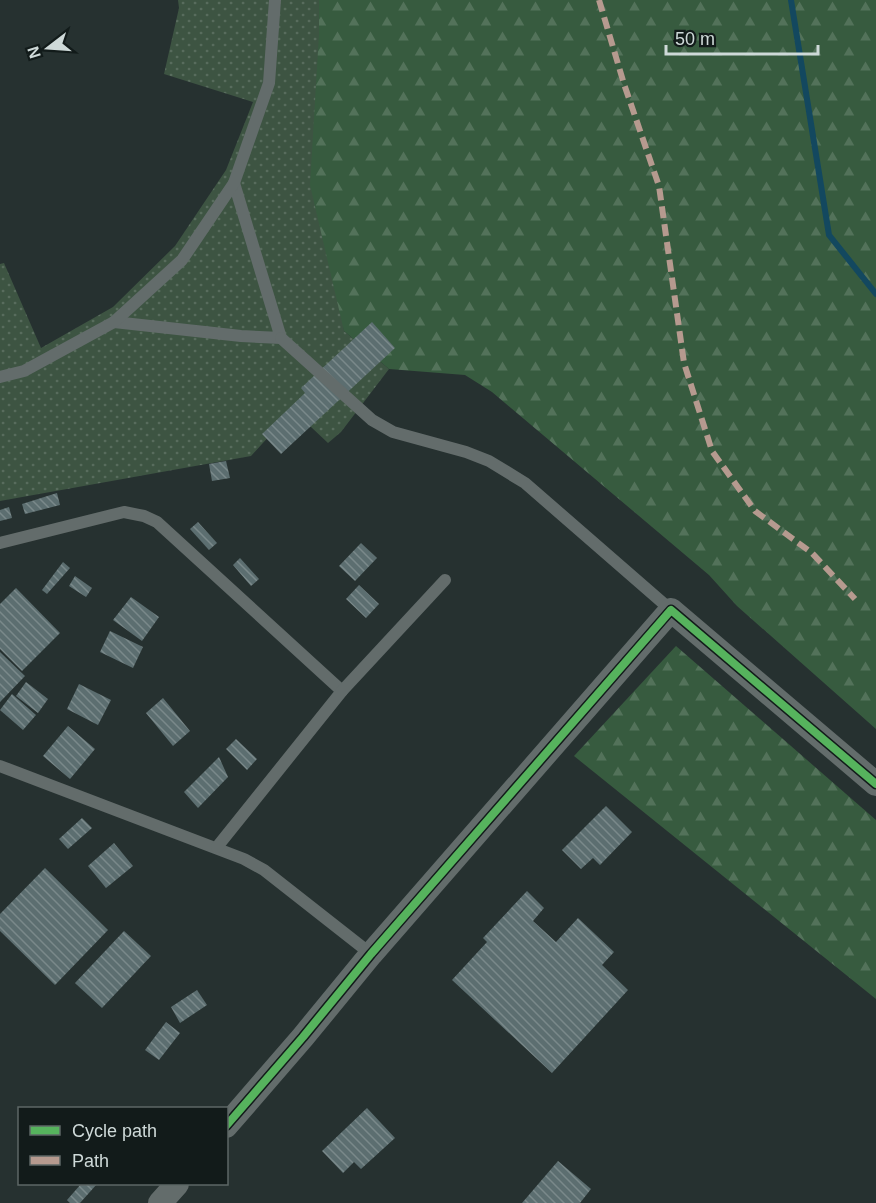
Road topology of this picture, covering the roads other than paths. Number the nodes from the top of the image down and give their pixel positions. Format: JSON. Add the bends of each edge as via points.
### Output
{"nodes":[{"id":1,"x":275,"y":0,"type":"edge"},
{"id":2,"x":234,"y":183,"type":"junction"},
{"id":3,"x":114,"y":322,"type":"junction"},
{"id":4,"x":281,"y":338,"type":"junction"},
{"id":5,"x":0,"y":377,"type":"edge"},
{"id":6,"x":0,"y":543,"type":"edge"},
{"id":7,"x":445,"y":580,"type":"dead end"},
{"id":8,"x":671,"y":610,"type":"junction"},
{"id":9,"x":342,"y":691,"type":"junction"},
{"id":10,"x":0,"y":766,"type":"edge"},
{"id":11,"x":876,"y":784,"type":"edge"},
{"id":12,"x":217,"y":847,"type":"junction"},
{"id":13,"x":371,"y":954,"type":"junction"},
{"id":14,"x":228,"y":1124,"type":"edge"},
{"id":15,"x":176,"y":1185,"type":"edge"},
{"id":16,"x":160,"y":1203,"type":"edge"}],
"edges":[{"from":1,"to":2,"type":"lane","via":[[269,83]]},
{"from":2,"to":3,"type":"lane","via":[[182,260]]},
{"from":2,"to":4,"type":"lane"},
{"from":3,"to":4,"type":"lane"},
{"from":3,"to":5,"type":"lane","via":[[24,371]]},
{"from":4,"to":8,"type":"lane","via":[[372,420],[393,432],[489,461],[525,483]]},
{"from":6,"to":9,"type":"lane","via":[[124,512],[144,516],[157,522]]},
{"from":7,"to":9,"type":"lane"},
{"from":8,"to":11,"type":"street"},
{"from":8,"to":13,"type":"street"},
{"from":9,"to":12,"type":"lane"},
{"from":10,"to":12,"type":"lane"},
{"from":12,"to":13,"type":"lane","via":[[264,870]]},
{"from":13,"to":14,"type":"street"},
{"from":15,"to":16,"type":"street"}]}
